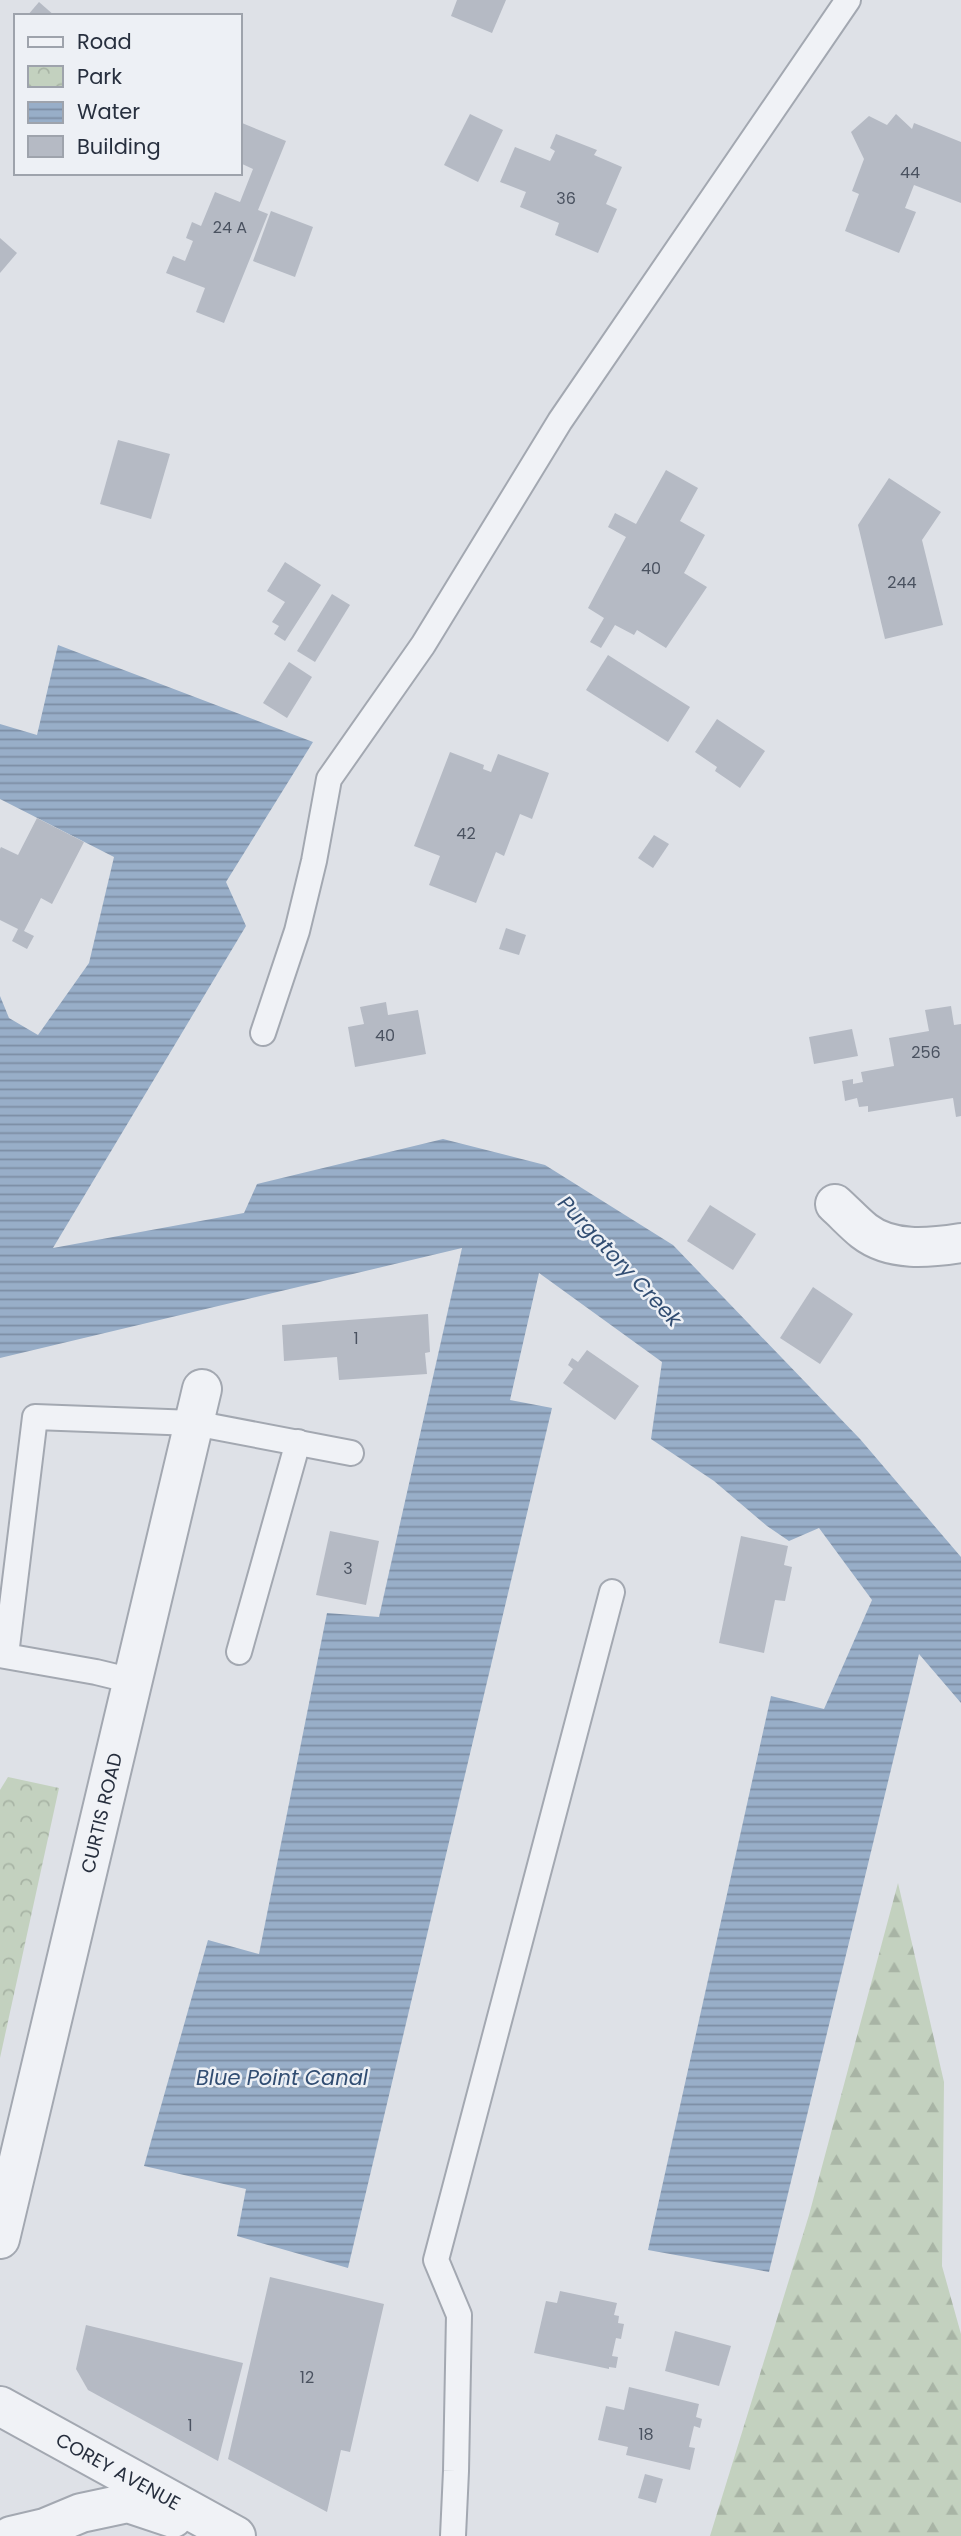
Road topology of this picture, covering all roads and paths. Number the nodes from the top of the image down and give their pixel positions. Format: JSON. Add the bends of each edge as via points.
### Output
{"nodes":[{"id":1,"x":848,"y":0,"type":"edge"},
{"id":2,"x":262,"y":1032,"type":"dead end"},
{"id":3,"x":835,"y":1204,"type":"dead end"},
{"id":4,"x":961,"y":1243,"type":"edge"},
{"id":5,"x":198,"y":1406,"type":"junction"},
{"id":6,"x":298,"y":1442,"type":"junction"},
{"id":7,"x":351,"y":1453,"type":"dead end"},
{"id":8,"x":612,"y":1592,"type":"dead end"},
{"id":9,"x":239,"y":1652,"type":"dead end"},
{"id":10,"x":3,"y":1655,"type":"edge"},
{"id":11,"x":133,"y":1681,"type":"junction"},
{"id":12,"x":0,"y":2239,"type":"edge"},
{"id":13,"x":0,"y":2406,"type":"edge"},
{"id":14,"x":11,"y":2536,"type":"edge"},
{"id":15,"x":226,"y":2536,"type":"edge"},
{"id":16,"x":236,"y":2536,"type":"edge"},
{"id":17,"x":453,"y":2536,"type":"edge"}],
"edges":[{"from":1,"to":2,"type":"lane","via":[[560,421],[423,645],[329,779],[297,931]]},
{"from":3,"to":4,"type":"street","via":[[866,1233],[895,1245],[931,1248]]},
{"from":5,"to":6,"type":"lane"},
{"from":5,"to":10,"type":"lane","via":[[35,1417]]},
{"from":5,"to":11,"type":"street","name":"CURTIS ROAD"},
{"from":6,"to":7,"type":"lane"},
{"from":6,"to":9,"type":"lane"},
{"from":8,"to":17,"type":"lane","via":[[436,2260],[459,2315]]},
{"from":10,"to":11,"type":"lane"},
{"from":11,"to":12,"type":"street","name":"CURTIS ROAD"},
{"from":13,"to":16,"type":"street","name":"COREY AVENUE"},
{"from":14,"to":15,"type":"street","via":[[128,2503]]}]}
